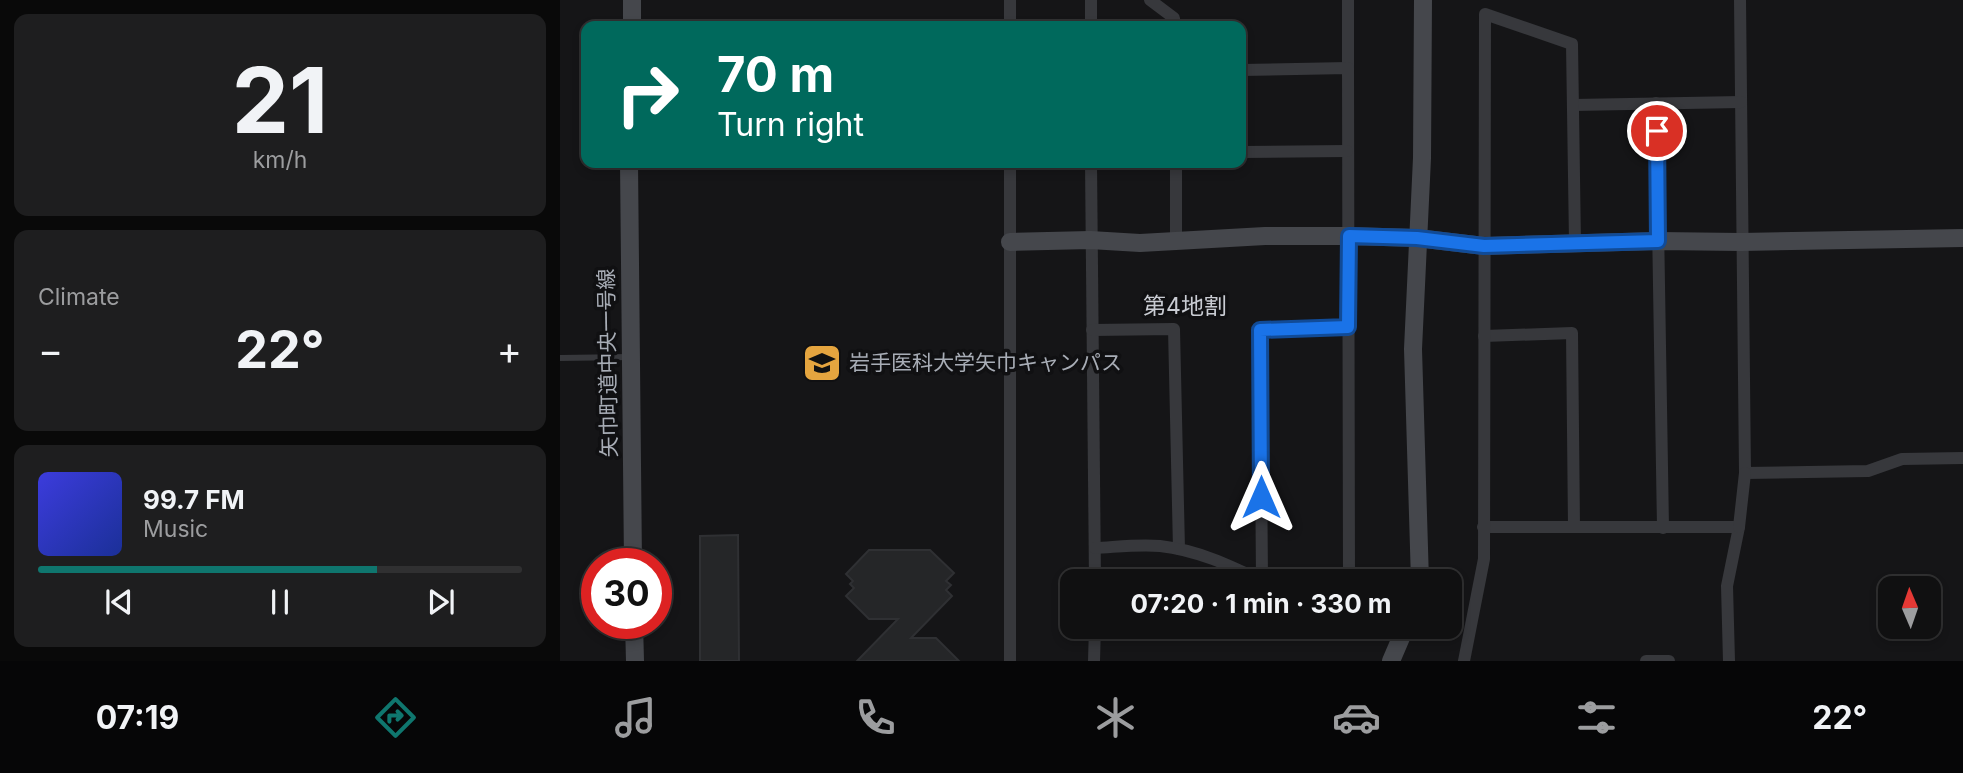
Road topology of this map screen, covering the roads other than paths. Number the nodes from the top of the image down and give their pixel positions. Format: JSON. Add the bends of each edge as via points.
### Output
{"nodes":[{"id":1,"x":632,"y":0,"type":"edge"},
{"id":2,"x":1010,"y":0,"type":"edge"},
{"id":3,"x":1091,"y":0,"type":"edge"},
{"id":4,"x":1150,"y":0,"type":"edge"},
{"id":5,"x":1348,"y":0,"type":"edge"},
{"id":6,"x":1423,"y":0,"type":"edge"},
{"id":7,"x":1740,"y":0,"type":"edge"},
{"id":8,"x":632,"y":21,"type":"edge"},
{"id":9,"x":1010,"y":21,"type":"edge"},
{"id":10,"x":1091,"y":21,"type":"edge"},
{"id":11,"x":1174,"y":21,"type":"edge"},
{"id":12,"x":1348,"y":68,"type":"junction"},
{"id":13,"x":1246,"y":70,"type":"edge"},
{"id":14,"x":1741,"y":102,"type":"junction"},
{"id":15,"x":1657,"y":103,"type":"junction"},
{"id":16,"x":1573,"y":105,"type":"junction"},
{"id":17,"x":1347,"y":151,"type":"junction"},
{"id":18,"x":1246,"y":152,"type":"edge"},
{"id":19,"x":629,"y":168,"type":"edge"},
{"id":20,"x":1010,"y":168,"type":"edge"},
{"id":21,"x":1091,"y":168,"type":"edge"},
{"id":22,"x":1176,"y":168,"type":"edge"},
{"id":23,"x":1349,"y":236,"type":"junction"},
{"id":24,"x":1417,"y":238,"type":"junction"},
{"id":25,"x":1963,"y":238,"type":"edge"},
{"id":26,"x":1090,"y":240,"type":"junction"},
{"id":27,"x":1176,"y":241,"type":"junction"},
{"id":28,"x":1658,"y":241,"type":"junction"},
{"id":29,"x":1010,"y":242,"type":"junction"},
{"id":30,"x":1741,"y":242,"type":"junction"},
{"id":31,"x":1575,"y":243,"type":"junction"},
{"id":32,"x":1484,"y":246,"type":"junction"},
{"id":33,"x":1348,"y":327,"type":"junction"},
{"id":34,"x":1092,"y":330,"type":"junction"},
{"id":35,"x":1484,"y":336,"type":"junction"},
{"id":36,"x":631,"y":357,"type":"junction"},
{"id":37,"x":560,"y":358,"type":"edge"},
{"id":38,"x":1963,"y":458,"type":"edge"},
{"id":39,"x":1745,"y":474,"type":"junction"},
{"id":40,"x":1483,"y":527,"type":"junction"},
{"id":41,"x":1574,"y":527,"type":"junction"},
{"id":42,"x":1739,"y":527,"type":"junction"},
{"id":43,"x":1662,"y":528,"type":"junction"},
{"id":44,"x":634,"y":548,"type":"edge"},
{"id":45,"x":1095,"y":548,"type":"junction"},
{"id":46,"x":1179,"y":549,"type":"junction"},
{"id":47,"x":1095,"y":569,"type":"edge"},
{"id":48,"x":1237,"y":569,"type":"edge"},
{"id":49,"x":1262,"y":569,"type":"edge"},
{"id":50,"x":1349,"y":569,"type":"edge"},
{"id":51,"x":1420,"y":569,"type":"edge"},
{"id":52,"x":634,"y":639,"type":"edge"},
{"id":53,"x":1094,"y":639,"type":"edge"},
{"id":54,"x":1400,"y":639,"type":"edge"},
{"id":55,"x":635,"y":661,"type":"edge"},
{"id":56,"x":1010,"y":661,"type":"edge"},
{"id":57,"x":1094,"y":661,"type":"edge"},
{"id":58,"x":1391,"y":661,"type":"edge"},
{"id":59,"x":1464,"y":661,"type":"edge"},
{"id":60,"x":1646,"y":661,"type":"edge"},
{"id":61,"x":1669,"y":661,"type":"edge"},
{"id":62,"x":1729,"y":661,"type":"edge"}],
"edges":[{"from":1,"to":8,"type":"street"},
{"from":2,"to":9,"type":"street"},
{"from":3,"to":10,"type":"street"},
{"from":4,"to":11,"type":"street"},
{"from":5,"to":12,"type":"street"},
{"from":6,"to":24,"type":"street"},
{"from":7,"to":14,"type":"street"},
{"from":12,"to":13,"type":"street"},
{"from":12,"to":17,"type":"street"},
{"from":14,"to":15,"type":"street"},
{"from":14,"to":30,"type":"street"},
{"from":15,"to":16,"type":"street"},
{"from":15,"to":28,"type":"street"},
{"from":16,"to":31,"type":"street"},
{"from":16,"to":32,"type":"street","via":[[1572,44],[1485,14]]},
{"from":17,"to":18,"type":"street"},
{"from":17,"to":23,"type":"street"},
{"from":19,"to":36,"type":"street","name":"矢巾町道中央一号線"},
{"from":20,"to":29,"type":"street"},
{"from":21,"to":26,"type":"street"},
{"from":22,"to":27,"type":"street"},
{"from":23,"to":24,"type":"street"},
{"from":23,"to":27,"type":"street"},
{"from":23,"to":33,"type":"street"},
{"from":24,"to":32,"type":"street"},
{"from":24,"to":51,"type":"street","via":[[1413,349]]},
{"from":25,"to":30,"type":"street"},
{"from":26,"to":27,"type":"street"},
{"from":26,"to":29,"type":"street"},
{"from":26,"to":34,"type":"street"},
{"from":28,"to":30,"type":"street"},
{"from":28,"to":31,"type":"street"},
{"from":28,"to":43,"type":"street"},
{"from":29,"to":56,"type":"street"},
{"from":30,"to":39,"type":"street"},
{"from":31,"to":32,"type":"street"},
{"from":32,"to":35,"type":"street"},
{"from":33,"to":49,"type":"street","via":[[1260,330]]},
{"from":33,"to":50,"type":"street"},
{"from":34,"to":45,"type":"street"},
{"from":34,"to":46,"type":"street","via":[[1174,329]]},
{"from":35,"to":40,"type":"street"},
{"from":35,"to":41,"type":"street","via":[[1572,333]]},
{"from":36,"to":37,"type":"lane"},
{"from":36,"to":44,"type":"street","name":"矢巾町道中央一号線"},
{"from":38,"to":39,"type":"street","via":[[1902,458],[1868,471]]},
{"from":39,"to":42,"type":"street"},
{"from":40,"to":41,"type":"street"},
{"from":40,"to":59,"type":"street","via":[[1479,590]]},
{"from":41,"to":43,"type":"street"},
{"from":42,"to":43,"type":"street"},
{"from":42,"to":62,"type":"street","via":[[1727,586]]},
{"from":45,"to":46,"type":"street"},
{"from":45,"to":47,"type":"street"},
{"from":46,"to":48,"type":"street"},
{"from":52,"to":55,"type":"street"},
{"from":53,"to":57,"type":"street"},
{"from":54,"to":58,"type":"street"},
{"from":60,"to":61,"type":"street"}]}
